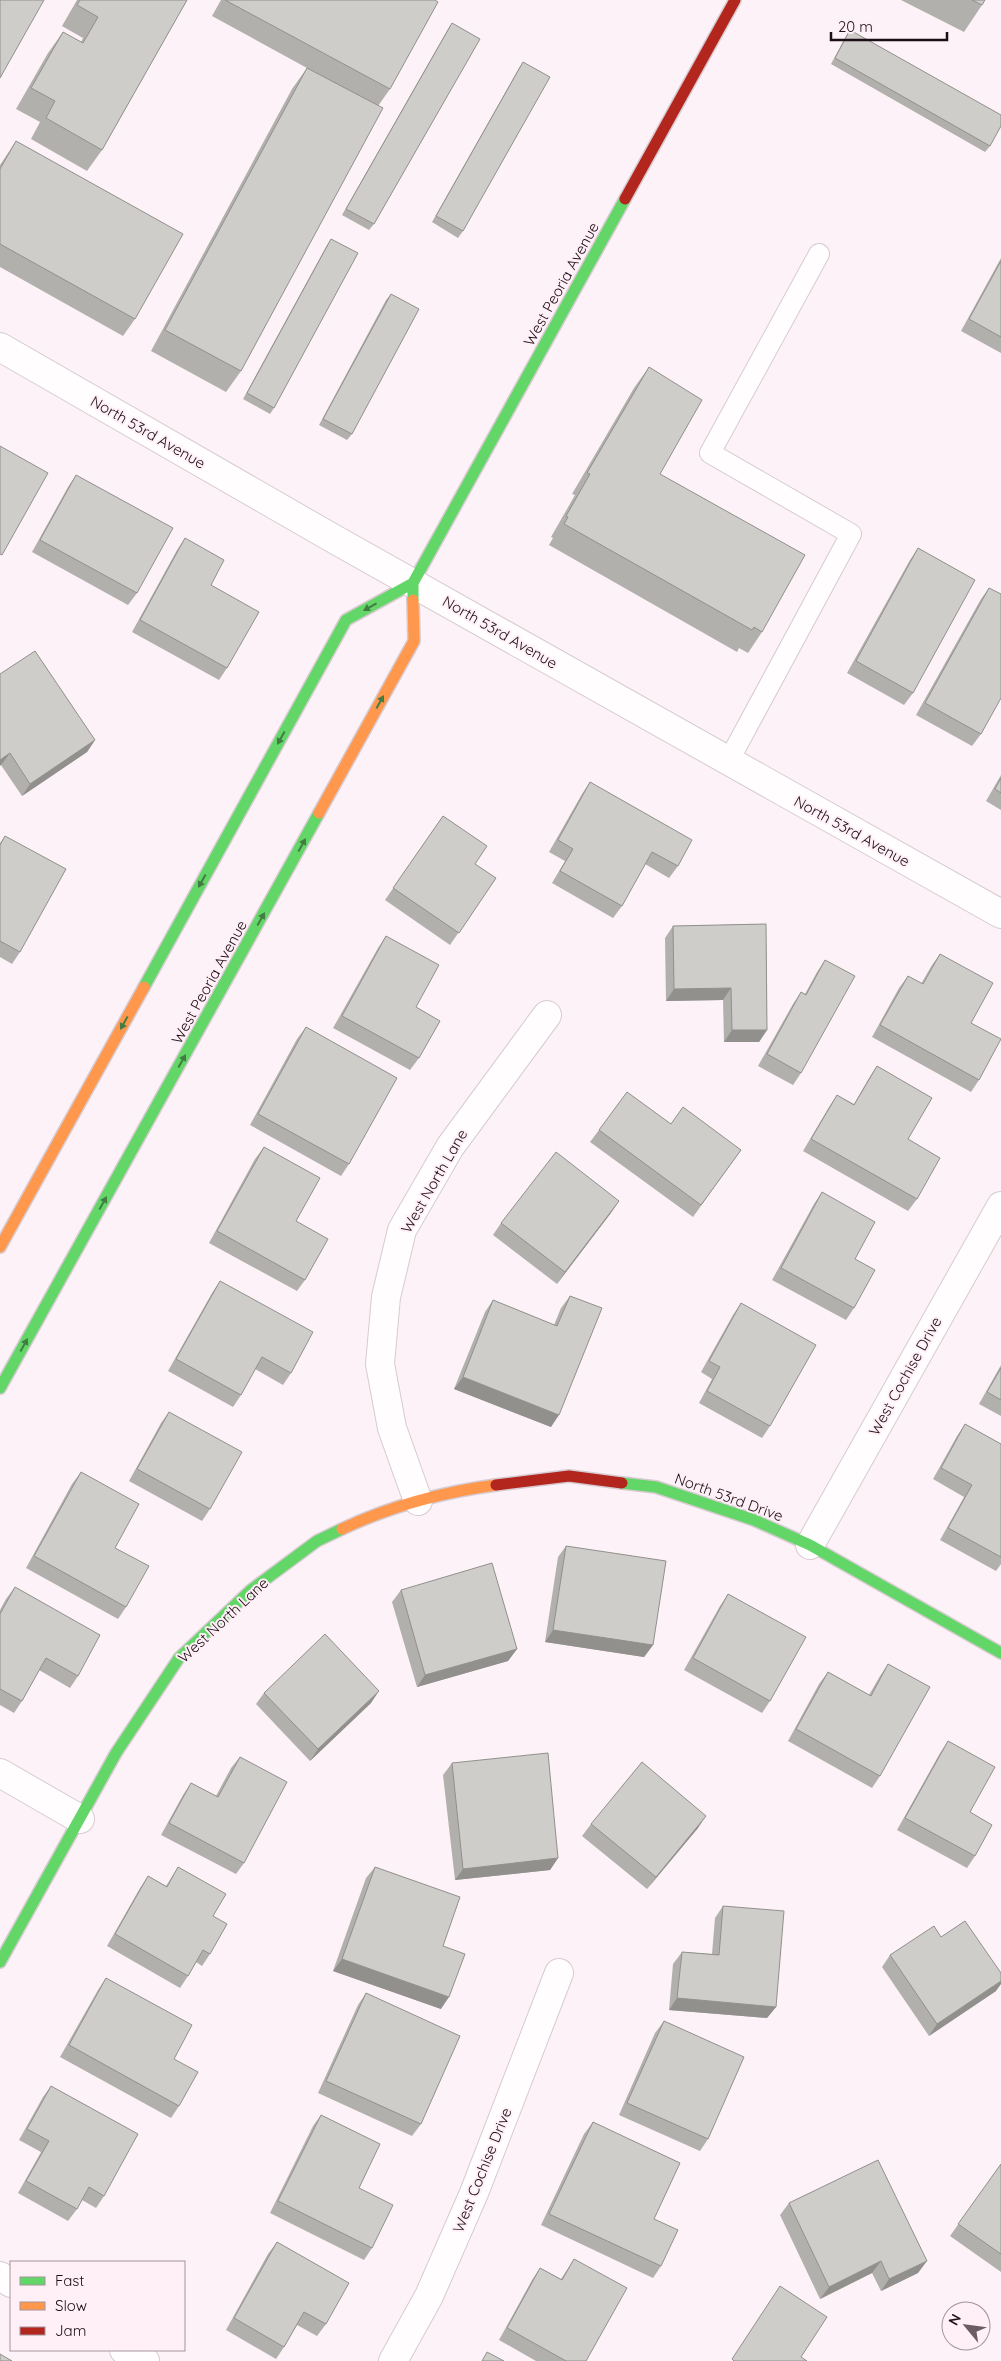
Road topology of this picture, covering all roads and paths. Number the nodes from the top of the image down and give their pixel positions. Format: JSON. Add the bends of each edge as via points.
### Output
{"nodes":[{"id":1,"x":735,"y":0,"type":"edge"},
{"id":2,"x":819,"y":254,"type":"dead end"},
{"id":3,"x":0,"y":347,"type":"edge"},
{"id":4,"x":413,"y":583,"type":"junction"},
{"id":5,"x":728,"y":762,"type":"junction"},
{"id":6,"x":1001,"y":914,"type":"edge"},
{"id":7,"x":547,"y":1015,"type":"dead end"},
{"id":8,"x":1001,"y":1206,"type":"edge"},
{"id":9,"x":0,"y":1247,"type":"edge"},
{"id":10,"x":0,"y":1388,"type":"edge"},
{"id":11,"x":418,"y":1501,"type":"junction"},
{"id":12,"x":810,"y":1546,"type":"junction"},
{"id":13,"x":1001,"y":1653,"type":"edge"},
{"id":14,"x":0,"y":1773,"type":"edge"},
{"id":15,"x":80,"y":1819,"type":"junction"},
{"id":16,"x":0,"y":1962,"type":"edge"},
{"id":17,"x":559,"y":1973,"type":"dead end"},
{"id":18,"x":126,"y":2351,"type":"edge"},
{"id":19,"x":145,"y":2361,"type":"edge"},
{"id":20,"x":393,"y":2361,"type":"edge"}],
"edges":[{"from":1,"to":4,"type":"main road","name":"West Peoria Avenue"},
{"from":2,"to":5,"type":"lane","via":[[710,452],[851,534]]},
{"from":3,"to":4,"type":"street","name":"North 53rd Avenue"},
{"from":4,"to":5,"type":"street","name":"North 53rd Avenue"},
{"from":4,"to":9,"type":"main road","one_way":true,"via":[[346,620]]},
{"from":10,"to":4,"type":"main road","name":"West Peoria Avenue","one_way":true,"via":[[414,641]]},
{"from":5,"to":6,"type":"street","name":"North 53rd Avenue"},
{"from":7,"to":11,"type":"street","name":"West North Lane","via":[[450,1147],[402,1230],[386,1298],[380,1364],[392,1428]]},
{"from":8,"to":12,"type":"street","name":"West Cochise Drive"},
{"from":11,"to":12,"type":"main road","name":"North 53rd Drive","via":[[452,1492],[568,1476],[656,1487],[754,1520]]},
{"from":11,"to":15,"type":"main road","name":"West North Lane","via":[[369,1516],[317,1541],[251,1590],[178,1658],[116,1753]]},
{"from":12,"to":13,"type":"main road","name":"North 53rd Drive"},
{"from":14,"to":15,"type":"street"},
{"from":15,"to":16,"type":"main road","name":"West North Lane"},
{"from":17,"to":20,"type":"street","name":"West Cochise Drive","via":[[474,2193],[429,2296]]},
{"from":18,"to":19,"type":"street"}]}
